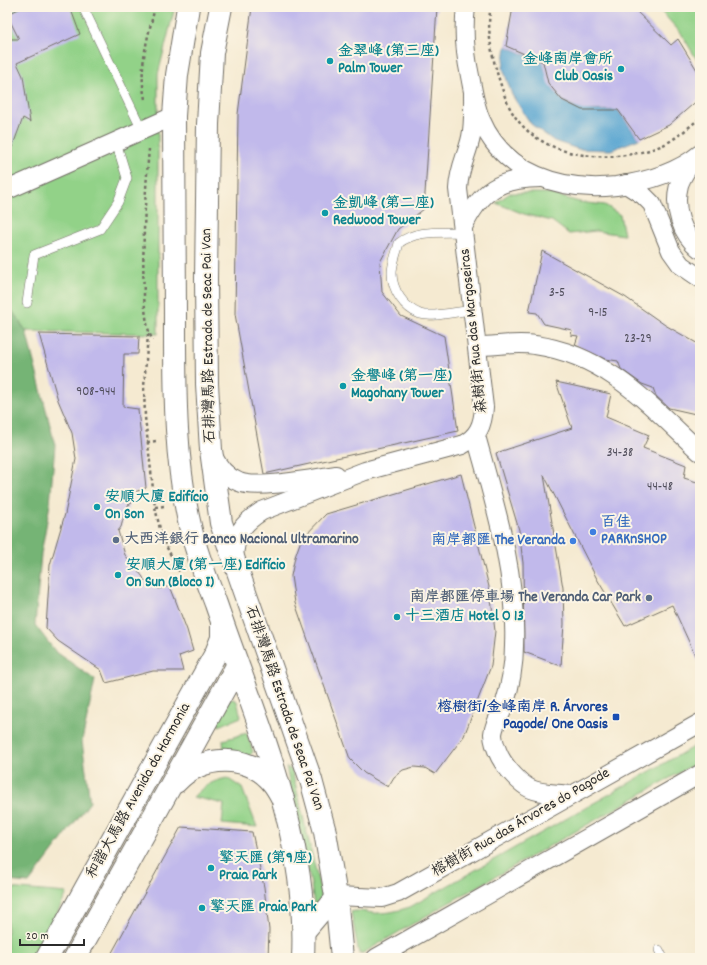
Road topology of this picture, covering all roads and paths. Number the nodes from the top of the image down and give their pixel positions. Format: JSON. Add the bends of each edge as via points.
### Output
{"nodes":[{"id":1,"x":83,"y":7,"type":"edge"},
{"id":2,"x":155,"y":7,"type":"edge"},
{"id":3,"x":188,"y":7,"type":"edge"},
{"id":4,"x":221,"y":7,"type":"edge"},
{"id":5,"x":466,"y":7,"type":"edge"},
{"id":6,"x":491,"y":7,"type":"edge"},
{"id":7,"x":473,"y":94,"type":"junction"},
{"id":8,"x":174,"y":116,"type":"junction"},
{"id":9,"x":700,"y":119,"type":"edge"},
{"id":10,"x":147,"y":128,"type":"junction"},
{"id":11,"x":116,"y":142,"type":"junction"},
{"id":12,"x":696,"y":157,"type":"edge"},
{"id":13,"x":542,"y":178,"type":"junction"},
{"id":14,"x":626,"y":184,"type":"junction"},
{"id":15,"x":7,"y":190,"type":"edge"},
{"id":16,"x":463,"y":230,"type":"junction"},
{"id":17,"x":700,"y":249,"type":"edge"},
{"id":18,"x":700,"y":278,"type":"edge"},
{"id":19,"x":27,"y":303,"type":"dead end"},
{"id":20,"x":472,"y":310,"type":"junction"},
{"id":21,"x":148,"y":334,"type":"junction"},
{"id":22,"x":478,"y":346,"type":"junction"},
{"id":23,"x":175,"y":367,"type":"junction"},
{"id":24,"x":476,"y":436,"type":"junction"},
{"id":25,"x":159,"y":440,"type":"dead end"},
{"id":26,"x":147,"y":442,"type":"junction"},
{"id":27,"x":210,"y":450,"type":"junction"},
{"id":28,"x":700,"y":452,"type":"edge"},
{"id":29,"x":365,"y":471,"type":"junction"},
{"id":30,"x":234,"y":559,"type":"junction"},
{"id":31,"x":183,"y":579,"type":"dead end"},
{"id":32,"x":253,"y":615,"type":"junction"},
{"id":33,"x":222,"y":622,"type":"junction"},
{"id":34,"x":237,"y":666,"type":"junction"},
{"id":35,"x":198,"y":684,"type":"junction"},
{"id":36,"x":280,"y":691,"type":"junction"},
{"id":37,"x":700,"y":723,"type":"edge"},
{"id":38,"x":700,"y":774,"type":"edge"},
{"id":39,"x":169,"y":789,"type":"junction"},
{"id":40,"x":570,"y":795,"type":"junction"},
{"id":41,"x":283,"y":799,"type":"junction"},
{"id":42,"x":336,"y":896,"type":"junction"},
{"id":43,"x":304,"y":934,"type":"junction"},
{"id":44,"x":47,"y":958,"type":"edge"},
{"id":45,"x":75,"y":958,"type":"edge"},
{"id":46,"x":303,"y":958,"type":"edge"},
{"id":47,"x":342,"y":958,"type":"edge"},
{"id":48,"x":376,"y":958,"type":"edge"}],
"edges":[{"from":1,"to":10,"type":"lane"},
{"from":2,"to":10,"type":"path","via":[[144,52],[142,83]]},
{"from":3,"to":8,"type":"main road","name":"石排灣馬路 Estrada de Seac Pai Van","via":[[177,75]]},
{"from":4,"to":27,"type":"main road","name":"石排灣馬路 Estrada de Seac Pai Van","via":[[212,53],[208,124],[206,279]]},
{"from":5,"to":7,"type":"street","via":[[465,47]]},
{"from":6,"to":9,"type":"path","via":[[490,51],[508,103],[514,115],[532,135],[556,148],[597,157],[631,154],[663,144]]},
{"from":7,"to":13,"type":"street","via":[[481,121],[502,152],[519,166]]},
{"from":7,"to":16,"type":"street","name":"森樹街 Rua das Margoseiras","via":[[474,121],[458,182]]},
{"from":8,"to":10,"type":"street"},
{"from":8,"to":23,"type":"main road","name":"石排灣馬路 Estrada de Seac Pai Van"},
{"from":10,"to":11,"type":"street"},
{"from":10,"to":21,"type":"path","via":[[143,226]]},
{"from":11,"to":15,"type":"street"},
{"from":11,"to":19,"type":"lane","via":[[127,178],[118,202],[100,229],[34,254]]},
{"from":12,"to":14,"type":"street","via":[[655,177]]},
{"from":12,"to":17,"type":"street","via":[[679,186],[678,204],[684,231],[691,242]]},
{"from":13,"to":14,"type":"street","via":[[565,186],[587,188]]},
{"from":13,"to":16,"type":"street","name":"森樹街 Rua das Margoseiras","via":[[508,182],[488,192],[473,207]]},
{"from":14,"to":18,"type":"street","via":[[652,204],[671,251],[682,265]]},
{"from":16,"to":20,"type":"street","name":"森樹街 Rua das Margoseiras"},
{"from":16,"to":20,"type":"lane","via":[[408,236],[399,243],[392,273],[404,305],[421,314]]},
{"from":20,"to":22,"type":"street","name":"森樹街 Rua das Margoseiras"},
{"from":21,"to":23,"type":"path"},
{"from":21,"to":26,"type":"path","via":[[144,387]]},
{"from":22,"to":24,"type":"street","name":"森樹街 Rua das Margoseiras","via":[[484,416]]},
{"from":22,"to":28,"type":"street","via":[[534,344],[564,350],[594,363],[621,379]]},
{"from":23,"to":33,"type":"main road","name":"石排灣馬路 Estrada de Seac Pai Van","via":[[179,448],[186,504],[191,531]]},
{"from":24,"to":29,"type":"street","name":"森樹街 Rua das Margoseiras","via":[[456,447]]},
{"from":24,"to":40,"type":"street","via":[[502,531],[512,598],[514,646],[510,680],[493,736],[500,757],[517,778],[531,789]]},
{"from":25,"to":26,"type":"path"},
{"from":26,"to":31,"type":"path","via":[[155,507],[162,538]]},
{"from":27,"to":29,"type":"street","name":"森樹街 Rua das Margoseiras","via":[[216,464],[226,475],[247,484]]},
{"from":27,"to":30,"type":"main road","name":"石排灣馬路 Estrada de Seac Pai Van","via":[[221,523]]},
{"from":29,"to":30,"type":"street","name":"森樹街 Rua das Margoseiras","via":[[262,511],[249,519],[240,530],[235,544]]},
{"from":30,"to":32,"type":"main road","name":"石排灣馬路 Estrada de Seac Pai Van"},
{"from":32,"to":34,"type":"main road","name":"和諧大馬路 Avenida da Harmonia","via":[[253,631]]},
{"from":32,"to":36,"type":"main road","name":"石排灣馬路 Estrada de Seac Pai Van"},
{"from":33,"to":34,"type":"main road","name":"石排灣馬路 Estrada de Seac Pai Van"},
{"from":33,"to":35,"type":"main road","name":"和諧大馬路 Avenida da Harmonia","via":[[222,638]]},
{"from":34,"to":35,"type":"main road","via":[[225,667],[211,673]]},
{"from":34,"to":36,"type":"main road","via":[[257,670],[270,678]]},
{"from":34,"to":39,"type":"main road","name":"和諧大馬路 Avenida da Harmonia"},
{"from":34,"to":41,"type":"main road","name":"石排灣馬路 Estrada de Seac Pai Van"},
{"from":35,"to":44,"type":"main road","name":"和諧大馬路 Avenida da Harmonia"},
{"from":36,"to":42,"type":"main road","name":"石排灣馬路 Estrada de Seac Pai Van","via":[[311,780],[325,832]]},
{"from":37,"to":40,"type":"street","name":"榕樹街 Rua das Árvores do Pagode"},
{"from":38,"to":48,"type":"street"},
{"from":39,"to":41,"type":"main road","via":[[182,774],[199,765],[219,760],[239,762],[257,770],[272,783]]},
{"from":39,"to":45,"type":"main road","name":"和諧大馬路 Avenida da Harmonia"},
{"from":40,"to":42,"type":"street","name":"榕樹街 Rua das Árvores do Pagode","via":[[398,893],[382,898]]},
{"from":41,"to":43,"type":"main road","name":"石排灣馬路 Estrada de Seac Pai Van","via":[[299,878]]},
{"from":42,"to":43,"type":"street"},
{"from":42,"to":47,"type":"main road","name":"石排灣馬路 Estrada de Seac Pai Van"},
{"from":43,"to":46,"type":"main road","name":"石排灣馬路 Estrada de Seac Pai Van"}]}
